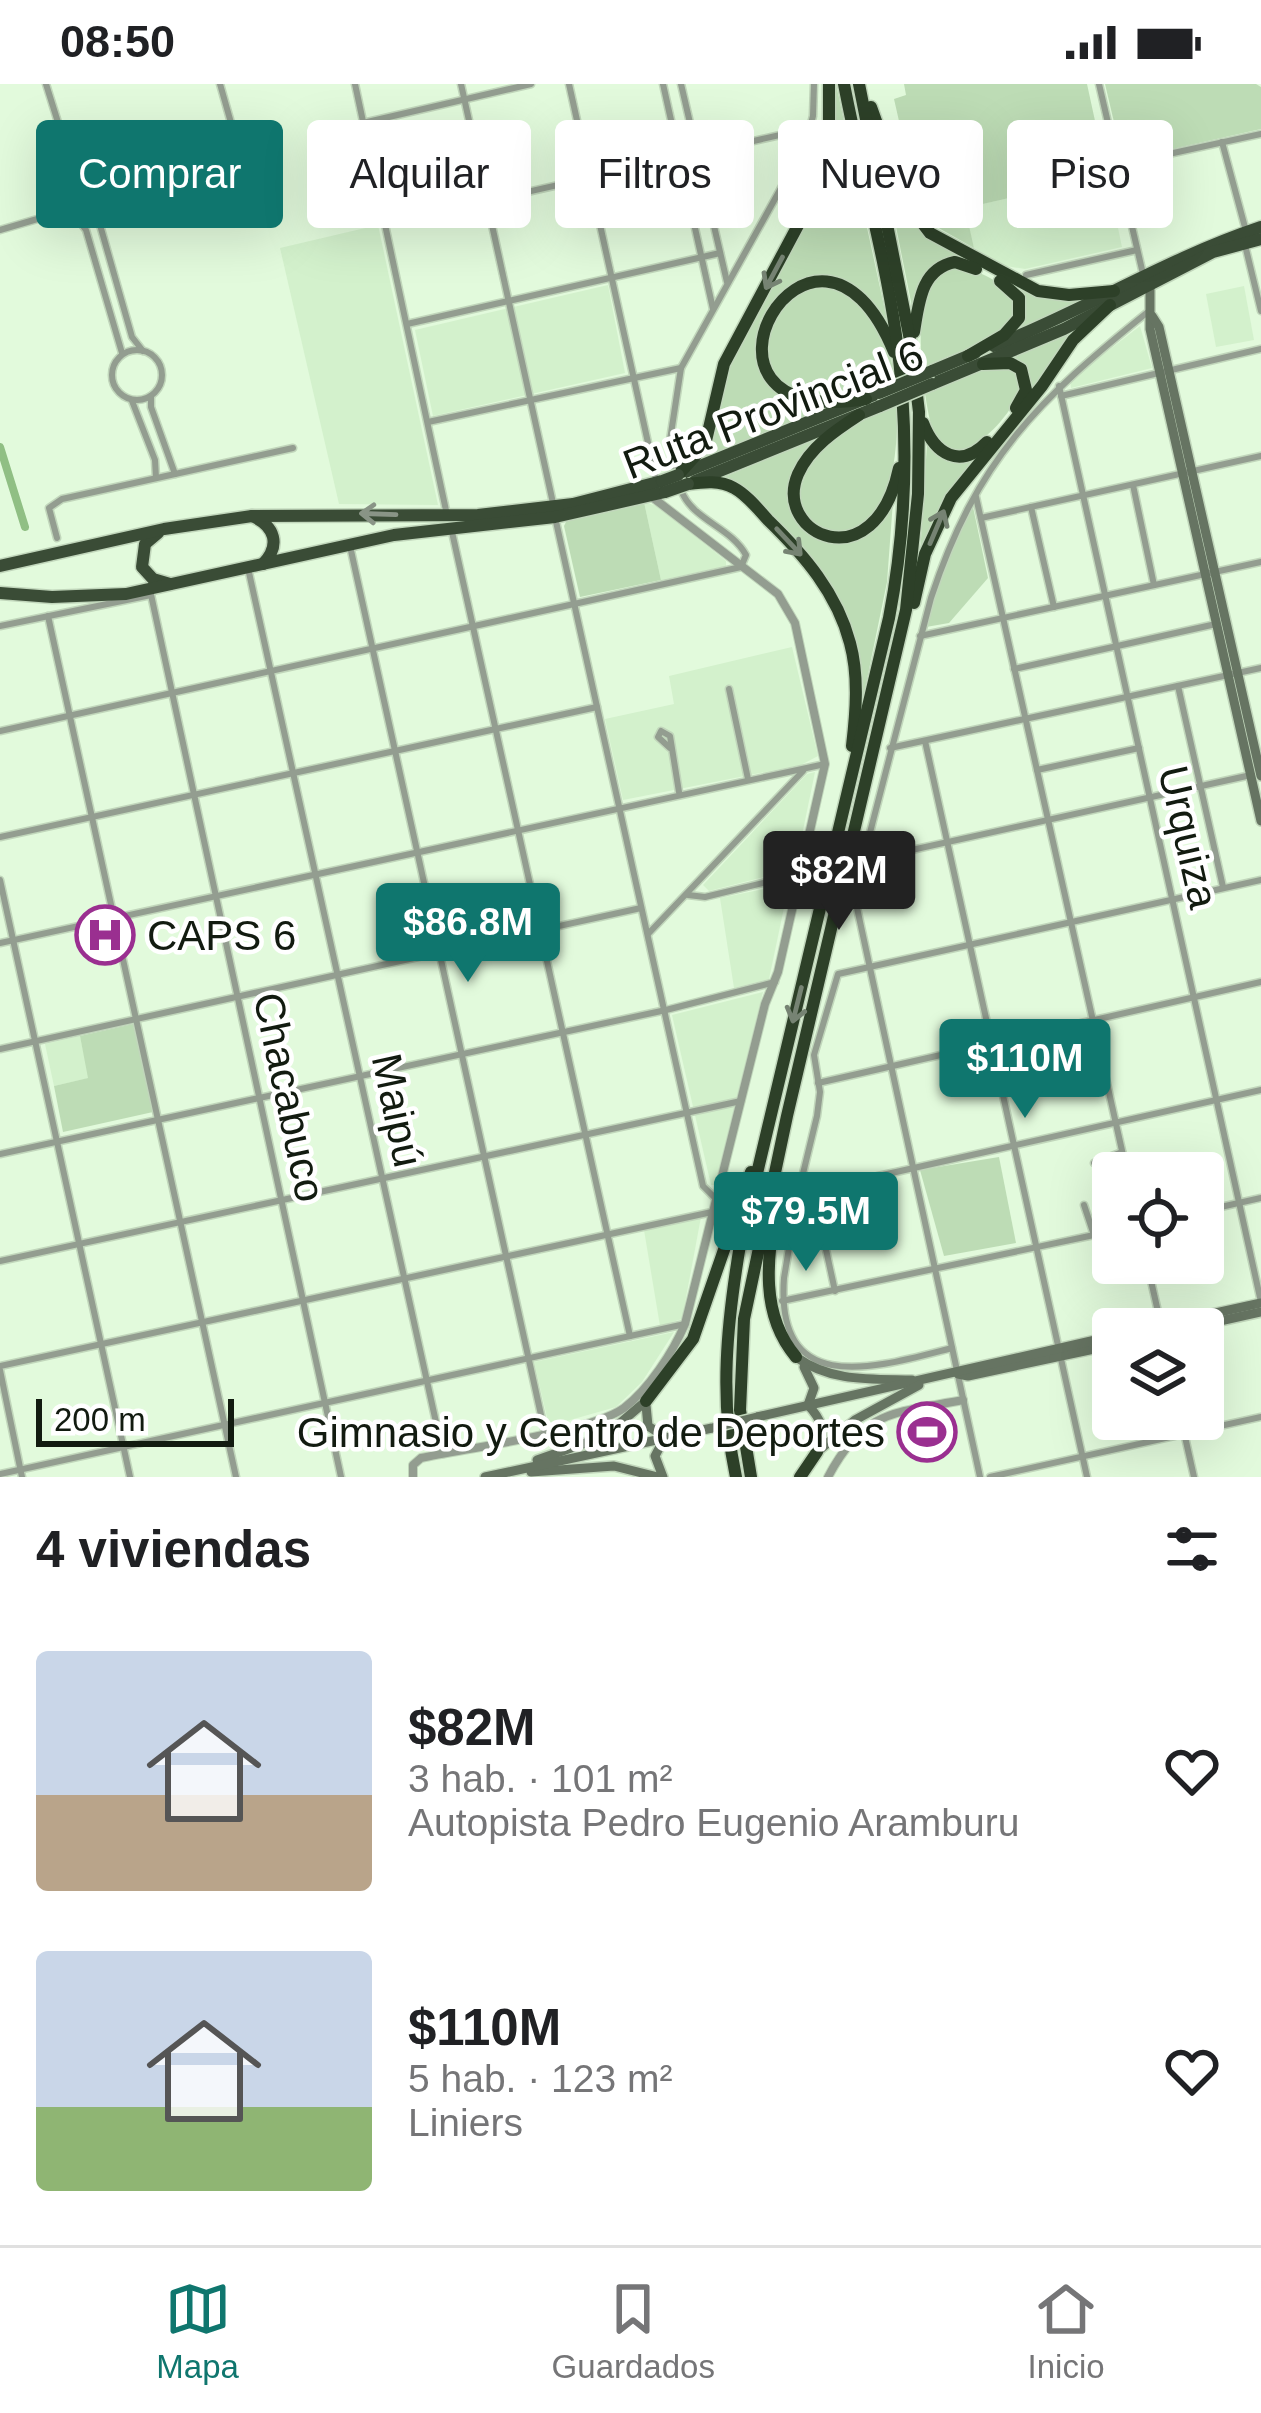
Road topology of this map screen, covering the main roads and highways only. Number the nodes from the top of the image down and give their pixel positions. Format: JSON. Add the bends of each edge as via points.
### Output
{"nodes":[{"id":1,"x":829,"y":84,"type":"edge"},
{"id":2,"x":844,"y":84,"type":"edge"},
{"id":3,"x":862,"y":84,"type":"edge"},
{"id":4,"x":1251,"y":234,"type":"edge"},
{"id":5,"x":1261,"y":238,"type":"edge"},
{"id":6,"x":1147,"y":279,"type":"junction"},
{"id":7,"x":1112,"y":298,"type":"junction"},
{"id":8,"x":911,"y":345,"type":"junction"},
{"id":9,"x":968,"y":356,"type":"junction"},
{"id":10,"x":983,"y":364,"type":"junction"},
{"id":11,"x":900,"y":367,"type":"junction"},
{"id":12,"x":932,"y":377,"type":"junction"},
{"id":13,"x":875,"y":400,"type":"junction"},
{"id":14,"x":919,"y":412,"type":"junction"},
{"id":15,"x":860,"y":415,"type":"junction"},
{"id":16,"x":904,"y":438,"type":"junction"},
{"id":17,"x":690,"y":476,"type":"junction"},
{"id":18,"x":252,"y":516,"type":"junction"},
{"id":19,"x":450,"y":522,"type":"junction"},
{"id":20,"x":164,"y":530,"type":"junction"},
{"id":21,"x":0,"y":566,"type":"edge"},
{"id":22,"x":255,"y":566,"type":"junction"},
{"id":23,"x":172,"y":584,"type":"junction"},
{"id":24,"x":0,"y":593,"type":"edge"},
{"id":25,"x":899,"y":637,"type":"junction"},
{"id":26,"x":1258,"y":775,"type":"edge"},
{"id":27,"x":1261,"y":821,"type":"edge"},
{"id":28,"x":838,"y":833,"type":"junction"},
{"id":29,"x":787,"y":1116,"type":"junction"},
{"id":30,"x":761,"y":1155,"type":"junction"},
{"id":31,"x":1261,"y":1306,"type":"edge"},
{"id":32,"x":1224,"y":1314,"type":"edge"},
{"id":33,"x":1224,"y":1317,"type":"edge"},
{"id":34,"x":1092,"y":1345,"type":"edge"},
{"id":35,"x":796,"y":1357,"type":"junction"},
{"id":36,"x":929,"y":1380,"type":"junction"},
{"id":37,"x":646,"y":1401,"type":"junction"},
{"id":38,"x":808,"y":1405,"type":"junction"},
{"id":39,"x":664,"y":1438,"type":"junction"},
{"id":40,"x":817,"y":1452,"type":"junction"},
{"id":41,"x":490,"y":1476,"type":"edge"},
{"id":42,"x":661,"y":1477,"type":"edge"},
{"id":43,"x":736,"y":1477,"type":"edge"},
{"id":44,"x":751,"y":1477,"type":"edge"},
{"id":45,"x":800,"y":1477,"type":"edge"}],
"edges":[{"from":1,"to":17,"type":"highway","one_way":true,"via":[[829,142],[818,186],[724,364]]},
{"from":2,"to":11,"type":"highway"},
{"from":3,"to":7,"type":"highway","via":[[897,184],[930,233],[1038,291]]},
{"from":3,"to":8,"type":"highway"},
{"from":4,"to":5,"type":"highway","name":"Ruta Provincial 6"},
{"from":4,"to":6,"type":"highway","name":"Ruta Provincial 6"},
{"from":6,"to":7,"type":"highway","name":"Ruta Provincial 6"},
{"from":6,"to":26,"type":"main road"},
{"from":7,"to":9,"type":"highway","name":"Ruta Provincial 6"},
{"from":7,"to":10,"type":"highway","name":"Ruta Provincial 6"},
{"from":25,"to":7,"type":"highway","one_way":true,"via":[[951,498]]},
{"from":8,"to":9,"type":"highway","via":[[926,282],[943,265],[961,262],[1006,284],[1021,308],[1009,332]]},
{"from":8,"to":14,"type":"highway"},
{"from":9,"to":12,"type":"highway","name":"Ruta Provincial 6"},
{"from":10,"to":12,"type":"highway","name":"Ruta Provincial 6"},
{"from":10,"to":14,"type":"highway","via":[[1016,365],[1027,382],[1020,403],[978,451],[939,451]]},
{"from":11,"to":13,"type":"highway","via":[[878,315],[838,285],[799,288],[770,312],[763,335],[773,380],[810,403]]},
{"from":11,"to":16,"type":"highway"},
{"from":12,"to":13,"type":"highway","name":"Ruta Provincial 6","bridge":true},
{"from":13,"to":15,"type":"highway","name":"Ruta Provincial 6"},
{"from":13,"to":17,"type":"highway","name":"Ruta Provincial 6"},
{"from":14,"to":25,"type":"highway","via":[[918,494]]},
{"from":15,"to":16,"type":"highway","via":[[820,443],[797,476],[797,508],[821,534],[849,537],[877,521],[896,482]]},
{"from":15,"to":17,"type":"highway","name":"Ruta Provincial 6"},
{"from":16,"to":28,"type":"highway","via":[[893,596]]},
{"from":17,"to":19,"type":"highway","name":"Ruta Provincial 6","bridge":true,"via":[[554,512]]},
{"from":17,"to":28,"type":"highway","one_way":true,"via":[[742,493],[812,568],[840,616],[854,660],[856,710]]},
{"from":19,"to":18,"type":"highway","name":"Ruta Provincial 6","one_way":true},
{"from":18,"to":20,"type":"highway","name":"Ruta Provincial 6"},
{"from":18,"to":22,"type":"highway","via":[[275,538]]},
{"from":19,"to":22,"type":"highway","name":"Ruta Provincial 6"},
{"from":20,"to":21,"type":"highway","name":"Ruta Provincial 6"},
{"from":20,"to":23,"type":"highway","via":[[145,544],[141,559],[146,574]]},
{"from":22,"to":23,"type":"highway","name":"Ruta Provincial 6"},
{"from":23,"to":24,"type":"highway","name":"Ruta Provincial 6","via":[[109,596]]},
{"from":25,"to":29,"type":"highway"},
{"from":26,"to":27,"type":"main road"},
{"from":28,"to":30,"type":"highway","one_way":true},
{"from":29,"to":35,"type":"highway","via":[[768,1293]]},
{"from":29,"to":44,"type":"highway","via":[[744,1319],[740,1410]]},
{"from":30,"to":37,"type":"highway","via":[[693,1339]]},
{"from":30,"to":43,"type":"highway","via":[[726,1331]]},
{"from":31,"to":32,"type":"main road"},
{"from":31,"to":33,"type":"main road"},
{"from":34,"to":36,"type":"main road"},
{"from":35,"to":36,"type":"main road","via":[[839,1377]]},
{"from":35,"to":38,"type":"main road","via":[[813,1379]]},
{"from":36,"to":38,"type":"main road"},
{"from":36,"to":40,"type":"main road","via":[[855,1420]]},
{"from":37,"to":39,"type":"main road","via":[[648,1426]]},
{"from":37,"to":41,"type":"main road","via":[[605,1436]]},
{"from":38,"to":39,"type":"main road","bridge":true},
{"from":38,"to":40,"type":"main road","via":[[822,1423]]},
{"from":39,"to":41,"type":"main road"},
{"from":39,"to":42,"type":"main road","via":[[655,1456]]},
{"from":40,"to":45,"type":"highway"},
{"from":41,"to":42,"type":"main road","via":[[614,1466]]}]}
